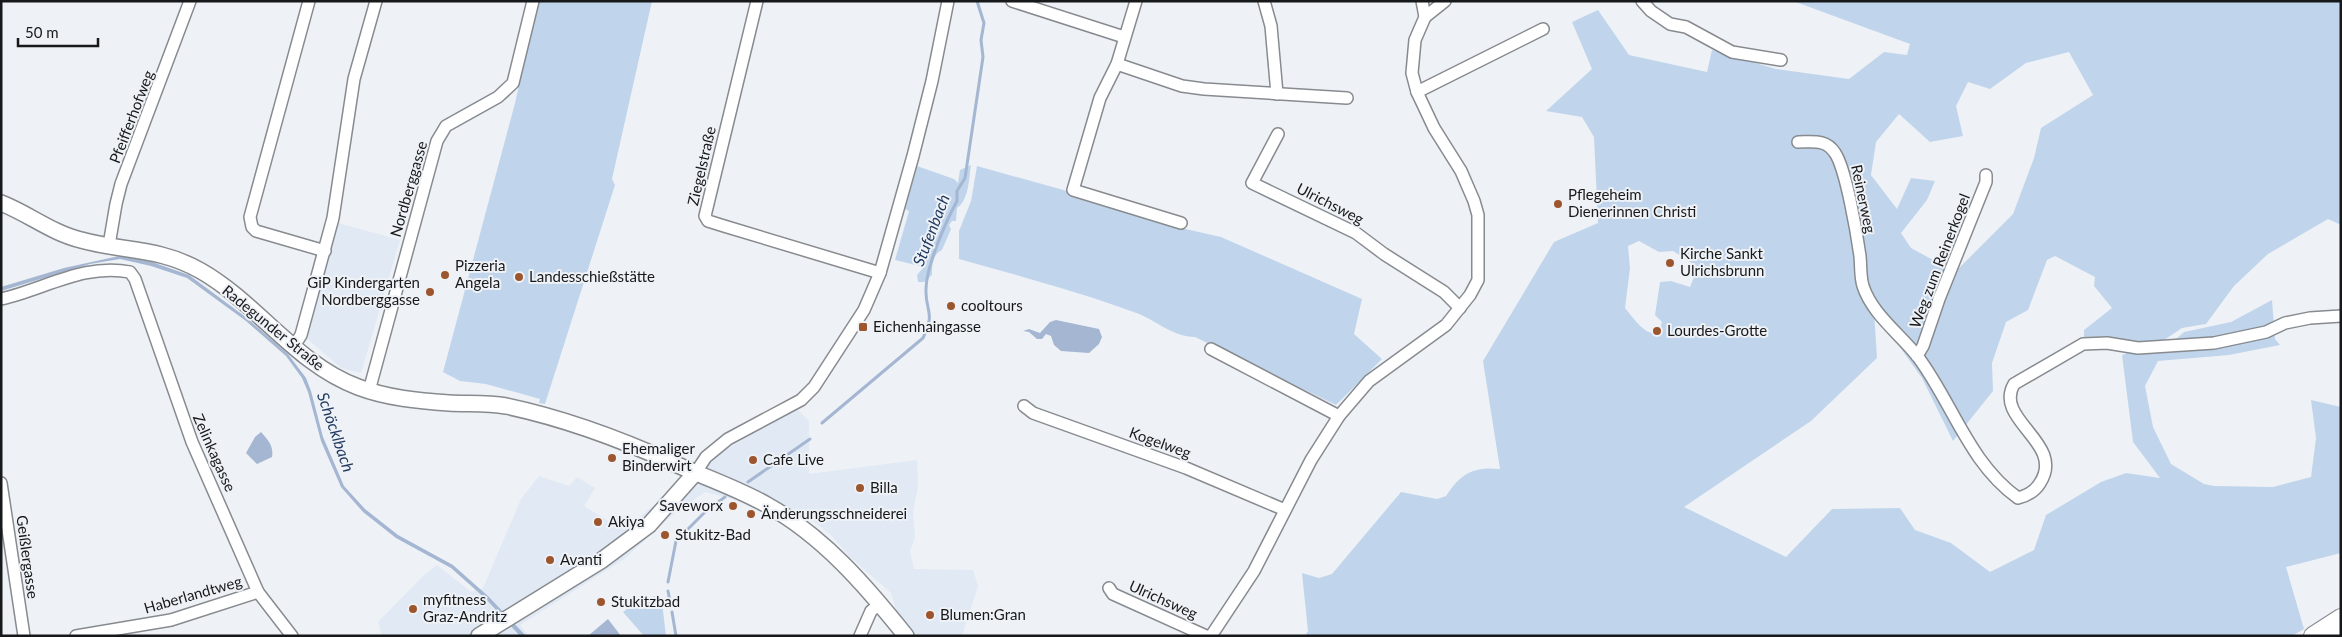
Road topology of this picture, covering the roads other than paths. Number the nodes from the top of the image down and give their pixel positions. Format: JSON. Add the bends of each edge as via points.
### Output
{"nodes":[{"id":1,"x":190,"y":1,"type":"edge"},
{"id":2,"x":309,"y":1,"type":"edge"},
{"id":3,"x":376,"y":1,"type":"edge"},
{"id":4,"x":533,"y":1,"type":"edge"},
{"id":5,"x":756,"y":1,"type":"edge"},
{"id":6,"x":948,"y":1,"type":"edge"},
{"id":7,"x":1012,"y":1,"type":"edge"},
{"id":8,"x":1136,"y":1,"type":"edge"},
{"id":9,"x":1264,"y":1,"type":"edge"},
{"id":10,"x":1422,"y":1,"type":"edge"},
{"id":11,"x":1445,"y":1,"type":"edge"},
{"id":12,"x":1642,"y":1,"type":"edge"},
{"id":13,"x":1425,"y":17,"type":"junction"},
{"id":14,"x":1543,"y":29,"type":"dead end"},
{"id":15,"x":1124,"y":37,"type":"junction"},
{"id":16,"x":1781,"y":60,"type":"dead end"},
{"id":17,"x":1117,"y":64,"type":"junction"},
{"id":18,"x":1417,"y":92,"type":"junction"},
{"id":19,"x":1276,"y":94,"type":"junction"},
{"id":20,"x":1347,"y":98,"type":"dead end"},
{"id":21,"x":1278,"y":134,"type":"dead end"},
{"id":22,"x":1798,"y":142,"type":"dead end"},
{"id":23,"x":1986,"y":175,"type":"dead end"},
{"id":24,"x":1,"y":203,"type":"edge"},
{"id":25,"x":1181,"y":223,"type":"dead end"},
{"id":26,"x":110,"y":245,"type":"junction"},
{"id":27,"x":325,"y":250,"type":"junction"},
{"id":28,"x":880,"y":273,"type":"junction"},
{"id":29,"x":1866,"y":294,"type":"joint"},
{"id":30,"x":1,"y":299,"type":"edge"},
{"id":31,"x":1460,"y":308,"type":"junction"},
{"id":32,"x":2341,"y":316,"type":"edge"},
{"id":33,"x":294,"y":346,"type":"junction"},
{"id":34,"x":1211,"y":349,"type":"dead end"},
{"id":35,"x":1917,"y":356,"type":"junction"},
{"id":36,"x":369,"y":391,"type":"junction"},
{"id":37,"x":1024,"y":406,"type":"dead end"},
{"id":38,"x":1339,"y":416,"type":"junction"},
{"id":39,"x":696,"y":472,"type":"junction"},
{"id":40,"x":1,"y":483,"type":"edge"},
{"id":41,"x":1285,"y":510,"type":"junction"},
{"id":42,"x":1109,"y":588,"type":"dead end"},
{"id":43,"x":258,"y":592,"type":"junction"},
{"id":44,"x":880,"y":604,"type":"junction"},
{"id":45,"x":2341,"y":618,"type":"edge"},
{"id":46,"x":24,"y":636,"type":"edge"},
{"id":47,"x":76,"y":636,"type":"edge"},
{"id":48,"x":292,"y":636,"type":"edge"},
{"id":49,"x":479,"y":636,"type":"edge"},
{"id":50,"x":860,"y":636,"type":"edge"},
{"id":51,"x":906,"y":636,"type":"edge"},
{"id":52,"x":1206,"y":636,"type":"edge"},
{"id":53,"x":1210,"y":636,"type":"edge"},
{"id":54,"x":2313,"y":636,"type":"edge"}],
"edges":[{"from":1,"to":26,"type":"street","name":"Pfeifferhofweg","via":[[122,184]]},
{"from":2,"to":27,"type":"street","via":[[250,217],[256,231]]},
{"from":3,"to":27,"type":"street","via":[[354,79]]},
{"from":4,"to":36,"type":"street","name":"Nordberggasse","via":[[513,83],[498,97],[446,126],[437,141]]},
{"from":5,"to":28,"type":"street","name":"Ziegelstraße","via":[[706,216],[708,221]]},
{"from":6,"to":28,"type":"street","via":[[932,84]]},
{"from":7,"to":15,"type":"street"},
{"from":8,"to":15,"type":"street"},
{"from":9,"to":19,"type":"street","via":[[1271,26]]},
{"from":10,"to":13,"type":"street"},
{"from":11,"to":13,"type":"street","name":"Ulrichsweg"},
{"from":12,"to":16,"type":"street","via":[[1670,24],[1686,27],[1732,52]]},
{"from":13,"to":18,"type":"street","name":"Ulrichsweg","via":[[1415,40],[1412,58]]},
{"from":14,"to":18,"type":"street"},
{"from":15,"to":17,"type":"street"},
{"from":17,"to":19,"type":"street","via":[[1182,86]]},
{"from":17,"to":25,"type":"street","via":[[1100,98],[1073,190]]},
{"from":18,"to":31,"type":"street","name":"Ulrichsweg","via":[[1434,128],[1461,171],[1477,209],[1478,280]]},
{"from":19,"to":20,"type":"street"},
{"from":21,"to":31,"type":"street","name":"Ulrichsweg","via":[[1252,183],[1356,233],[1444,292]]},
{"from":22,"to":29,"type":"street","name":"Reinerweg","via":[[1824,143],[1840,160]]},
{"from":23,"to":35,"type":"street","name":"Weg zum Reinerkogel"},
{"from":24,"to":26,"type":"main road","name":"Radegunder Straße","via":[[54,231]]},
{"from":26,"to":33,"type":"main road","name":"Radegunder Straße","via":[[160,253],[202,271],[237,295]]},
{"from":27,"to":33,"type":"street"},
{"from":28,"to":39,"type":"street","via":[[860,317],[814,387],[801,400],[728,439],[706,457]]},
{"from":29,"to":35,"type":"street","name":"Weg zum Reinerkogel"},
{"from":30,"to":43,"type":"street","name":"Zelinkagasse","via":[[86,272],[109,269],[130,272],[192,442]]},
{"from":31,"to":38,"type":"street","name":"Ulrichsweg","via":[[1446,325],[1370,381]]},
{"from":32,"to":35,"type":"street","name":"Weg zum Reinerkogel","via":[[2285,323],[2266,332],[2214,343],[2138,348],[2092,342],[2073,348],[2014,384],[2009,392],[2017,415],[2044,453],[2046,463],[2044,476],[2038,485],[2018,498],[1980,461]]},
{"from":33,"to":36,"type":"main road","name":"Radegunder Straße","via":[[338,379]]},
{"from":34,"to":38,"type":"street"},
{"from":36,"to":39,"type":"main road","name":"Radegunder Straße","via":[[409,400],[521,410],[594,431]]},
{"from":37,"to":41,"type":"street","name":"Kogelweg","via":[[1033,413],[1186,468]]},
{"from":38,"to":41,"type":"street","name":"Ulrichsweg"},
{"from":39,"to":44,"type":"main road","name":"Radegunder Straße","via":[[735,488],[782,514],[834,555]]},
{"from":39,"to":49,"type":"main road","via":[[649,525],[602,560]]},
{"from":40,"to":46,"type":"street","name":"Geißlergasse"},
{"from":41,"to":53,"type":"street","name":"Ulrichsweg","via":[[1254,571]]},
{"from":42,"to":52,"type":"street","name":"Ulrichsweg","via":[[1113,594]]},
{"from":43,"to":47,"type":"street","name":"Haberlandtweg","via":[[170,620]]},
{"from":43,"to":48,"type":"street","name":"Zelinkagasse"},
{"from":44,"to":50,"type":"street","via":[[871,611]]},
{"from":44,"to":51,"type":"main road","name":"Radegunder Straße"},
{"from":45,"to":54,"type":"main road"}]}
